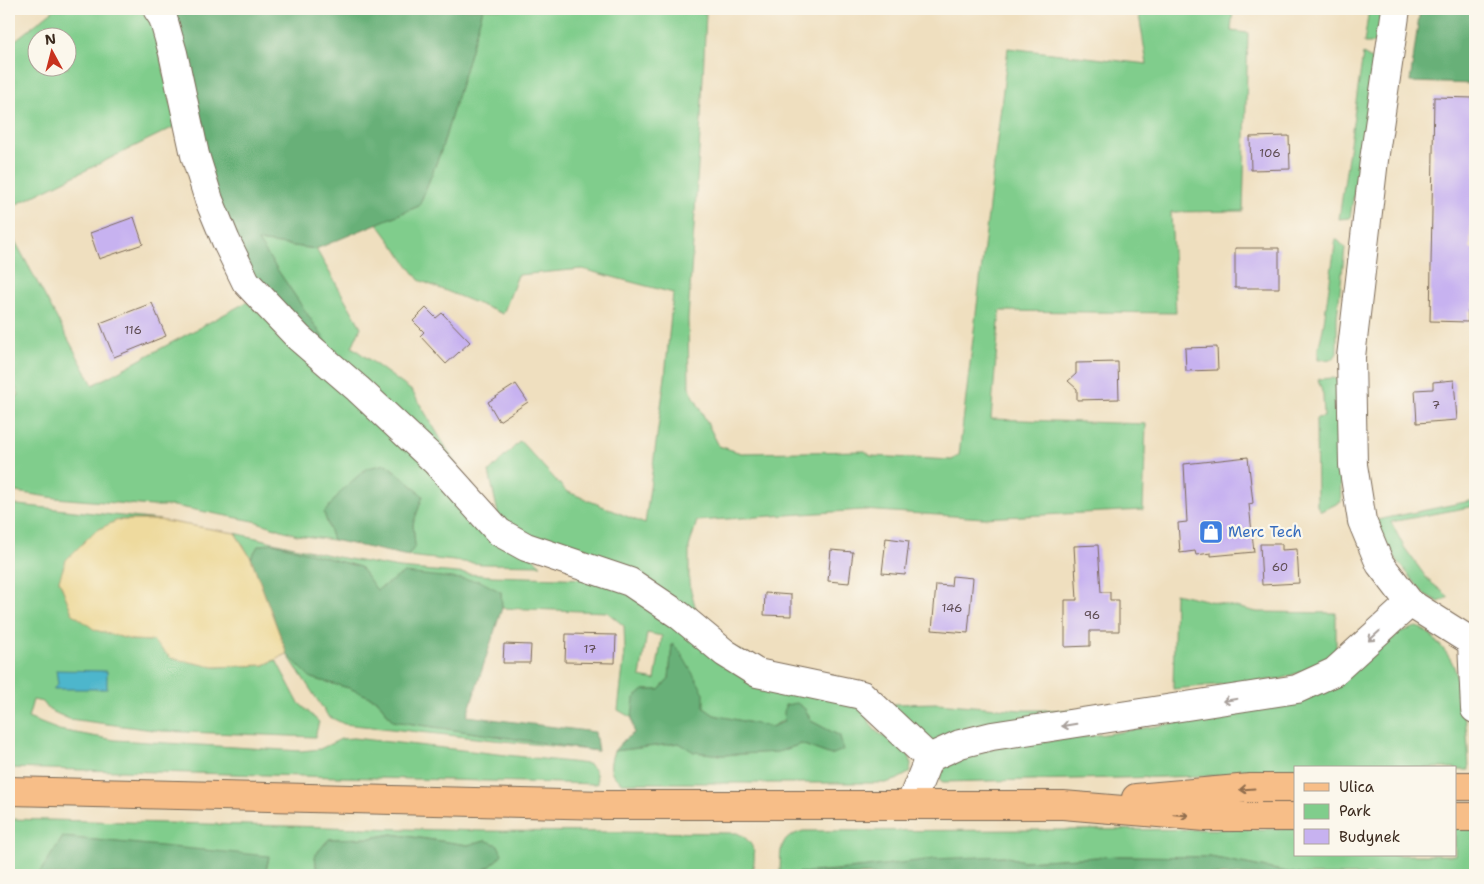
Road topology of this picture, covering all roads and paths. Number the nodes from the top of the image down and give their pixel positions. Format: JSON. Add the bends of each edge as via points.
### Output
{"nodes":[{"id":1,"x":157,"y":9,"type":"edge"},
{"id":2,"x":1396,"y":9,"type":"edge"},
{"id":3,"x":1410,"y":603,"type":"junction"},
{"id":4,"x":1474,"y":643,"type":"edge"},
{"id":5,"x":1475,"y":709,"type":"edge"},
{"id":6,"x":930,"y":758,"type":"junction"},
{"id":7,"x":1456,"y":786,"type":"edge"},
{"id":8,"x":1475,"y":786,"type":"edge"},
{"id":9,"x":1294,"y":788,"type":"edge"},
{"id":10,"x":9,"y":791,"type":"edge"},
{"id":11,"x":910,"y":805,"type":"junction"},
{"id":12,"x":1062,"y":805,"type":"junction"},
{"id":13,"x":1294,"y":817,"type":"edge"},
{"id":14,"x":1456,"y":817,"type":"edge"},
{"id":15,"x":1475,"y":817,"type":"edge"}],
"edges":[{"from":1,"to":6,"type":"street","via":[[163,18],[173,53],[195,155],[209,200],[246,282],[299,338],[436,461],[499,532],[526,547],[630,582],[757,673],[862,695]]},
{"from":2,"to":3,"type":"street","via":[[1374,160],[1351,358],[1353,465],[1362,521],[1380,564]]},
{"from":3,"to":4,"type":"street"},
{"from":3,"to":6,"type":"street","one_way":true,"via":[[1334,672],[1297,689],[992,736],[960,744]]},
{"from":4,"to":5,"type":"street"},
{"from":6,"to":11,"type":"street"},
{"from":7,"to":8,"type":"main road"},
{"from":9,"to":12,"type":"main road","one_way":true,"via":[[1250,788]]},
{"from":10,"to":11,"type":"main road","via":[[605,805]]},
{"from":11,"to":12,"type":"main road"},
{"from":12,"to":13,"type":"main road","one_way":true,"via":[[1206,817]]},
{"from":14,"to":15,"type":"main road"}]}
